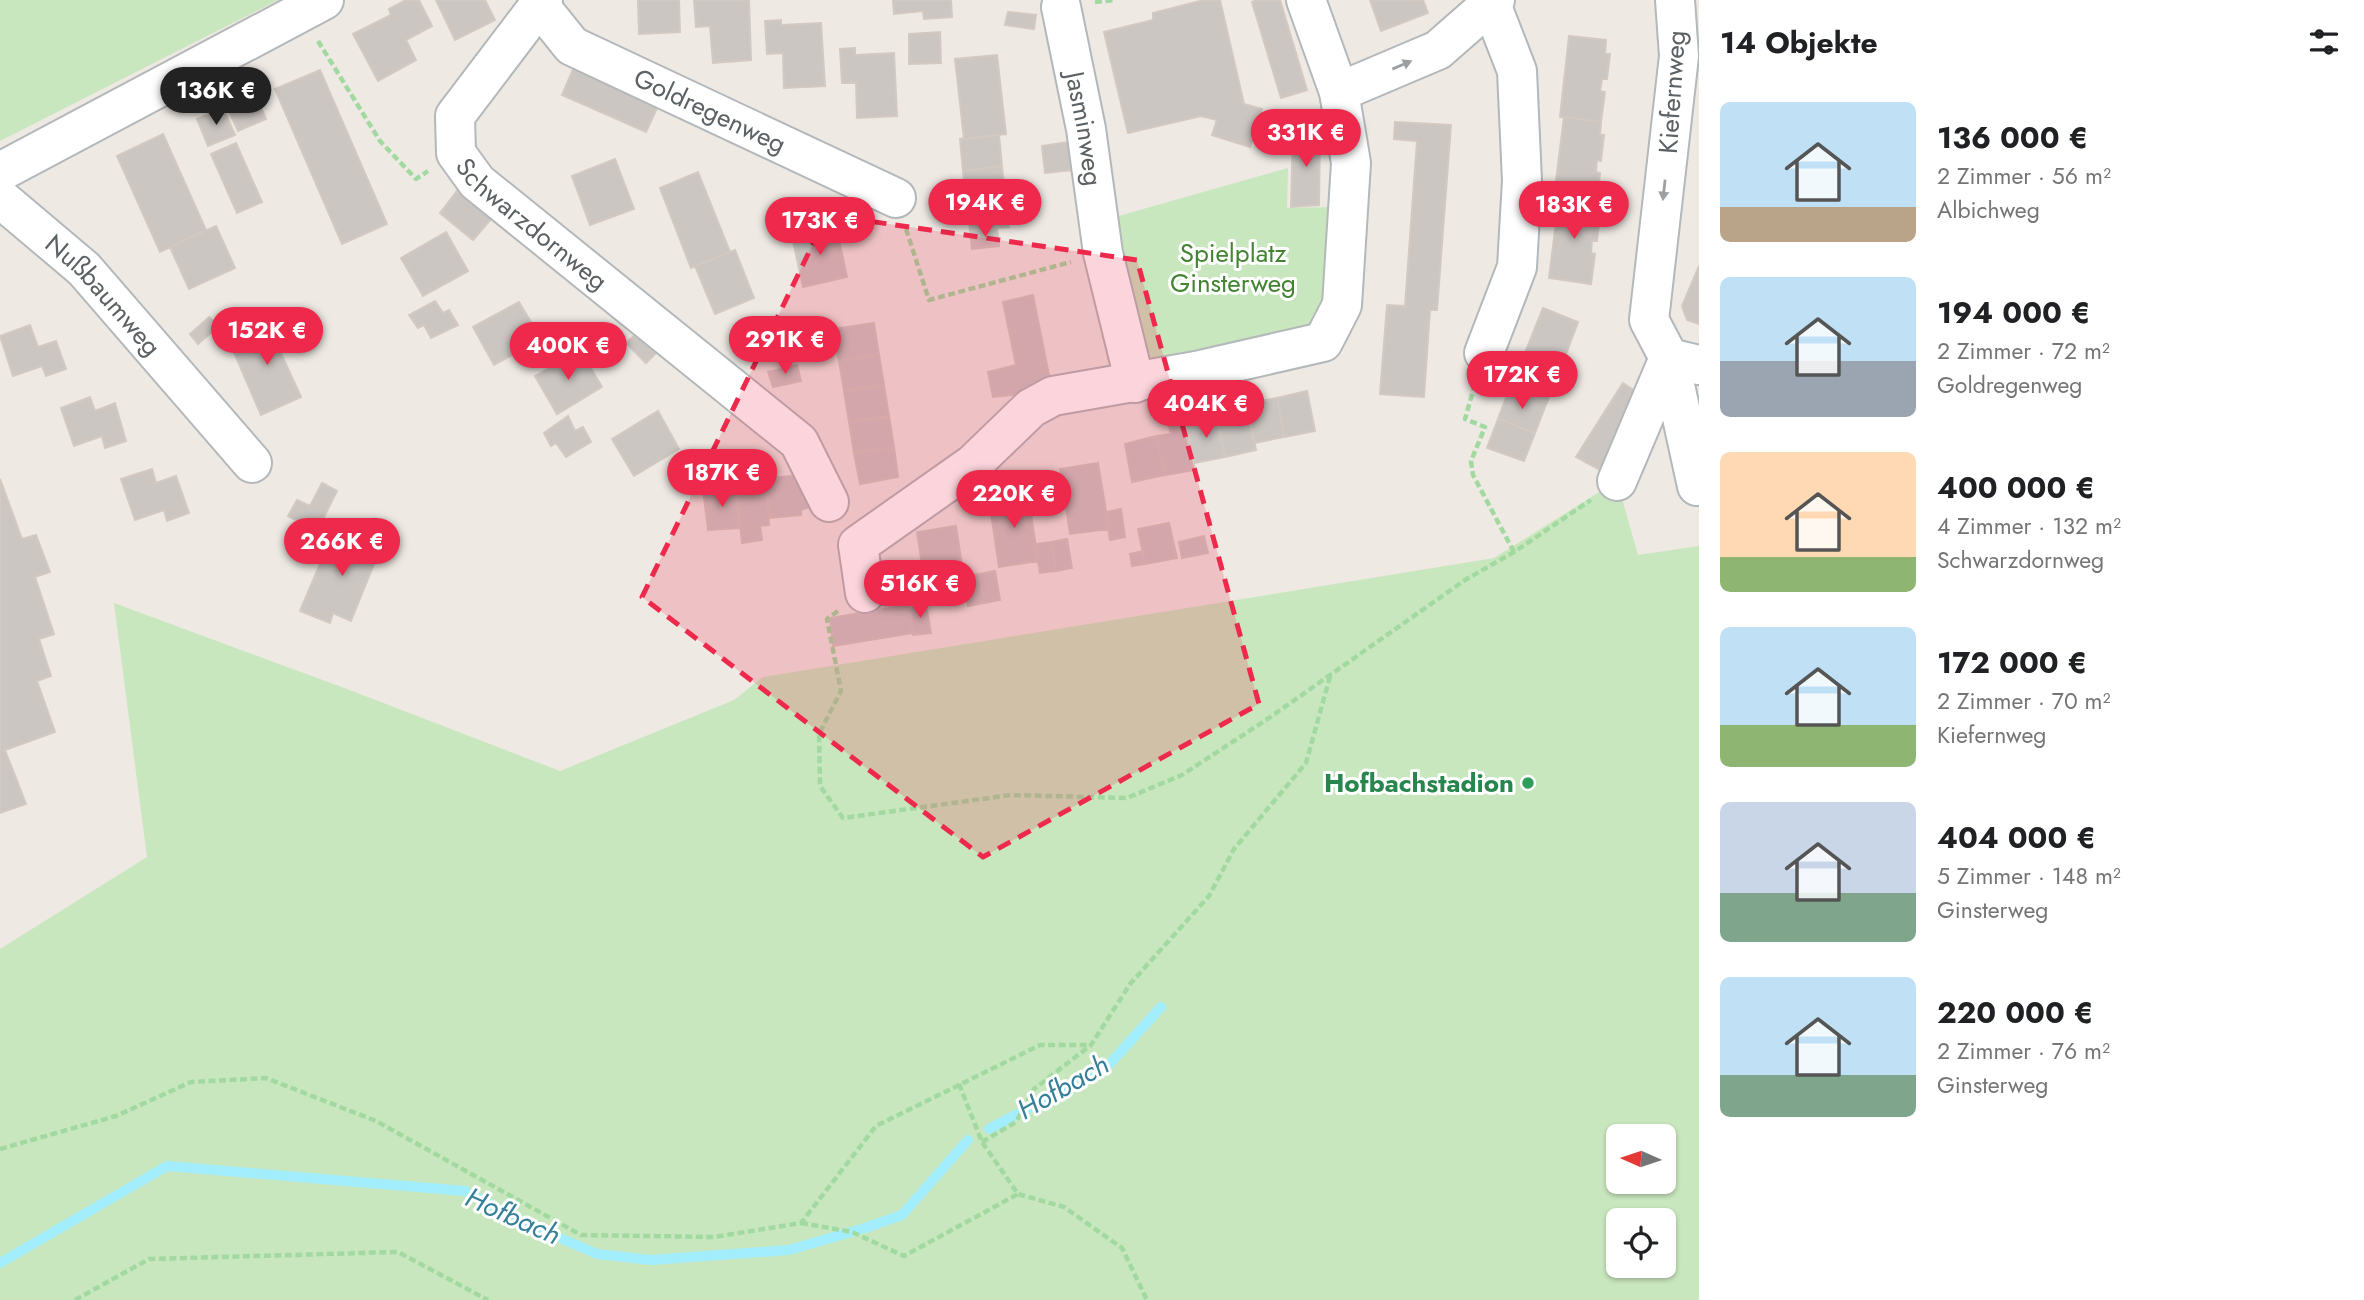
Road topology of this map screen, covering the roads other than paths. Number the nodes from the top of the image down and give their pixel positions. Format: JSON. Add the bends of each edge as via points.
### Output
{"nodes":[{"id":1,"x":1306,"y":0,"type":"edge"},
{"id":2,"x":1675,"y":0,"type":"edge"},
{"id":3,"x":1493,"y":2,"type":"edge"},
{"id":4,"x":541,"y":3,"type":"edge"},
{"id":5,"x":313,"y":6,"type":"edge"},
{"id":6,"x":1061,"y":7,"type":"dead end"},
{"id":7,"x":1339,"y":92,"type":"junction"},
{"id":8,"x":0,"y":172,"type":"edge"},
{"id":9,"x":0,"y":198,"type":"edge"},
{"id":10,"x":896,"y":198,"type":"road end"},
{"id":11,"x":1484,"y":354,"type":"road end"},
{"id":12,"x":1684,"y":362,"type":"edge"},
{"id":13,"x":1135,"y":383,"type":"junction"},
{"id":14,"x":252,"y":463,"type":"dead end"},
{"id":15,"x":1618,"y":481,"type":"road end"},
{"id":16,"x":1697,"y":486,"type":"edge"},
{"id":17,"x":829,"y":502,"type":"dead end"},
{"id":18,"x":865,"y":593,"type":"road end"}],
"edges":[{"from":1,"to":7,"type":"street"},
{"from":2,"to":12,"type":"street","name":"Kiefernweg","one_way":true,"via":[[1679,56],[1649,320]]},
{"from":7,"to":3,"type":"street","one_way":true,"via":[[1438,50]]},
{"from":3,"to":11,"type":"street","via":[[1517,71],[1522,181],[1517,267]]},
{"from":4,"to":10,"type":"street","name":"Goldregenweg","via":[[572,46]]},
{"from":4,"to":17,"type":"street","name":"Schwarzdornweg","via":[[455,116],[456,153],[477,182],[799,442]]},
{"from":5,"to":8,"type":"street"},
{"from":6,"to":13,"type":"street","name":"Jasminweg","via":[[1086,129],[1103,253]]},
{"from":7,"to":13,"type":"street","via":[[1351,163],[1342,305],[1323,342]]},
{"from":9,"to":14,"type":"street","name":"Nußbaumweg","via":[[84,269]]},
{"from":12,"to":15,"type":"street"},
{"from":12,"to":16,"type":"street","name":"Kiefernweg"},
{"from":13,"to":18,"type":"street","via":[[1053,396],[1031,408],[973,464],[858,545]]}]}
